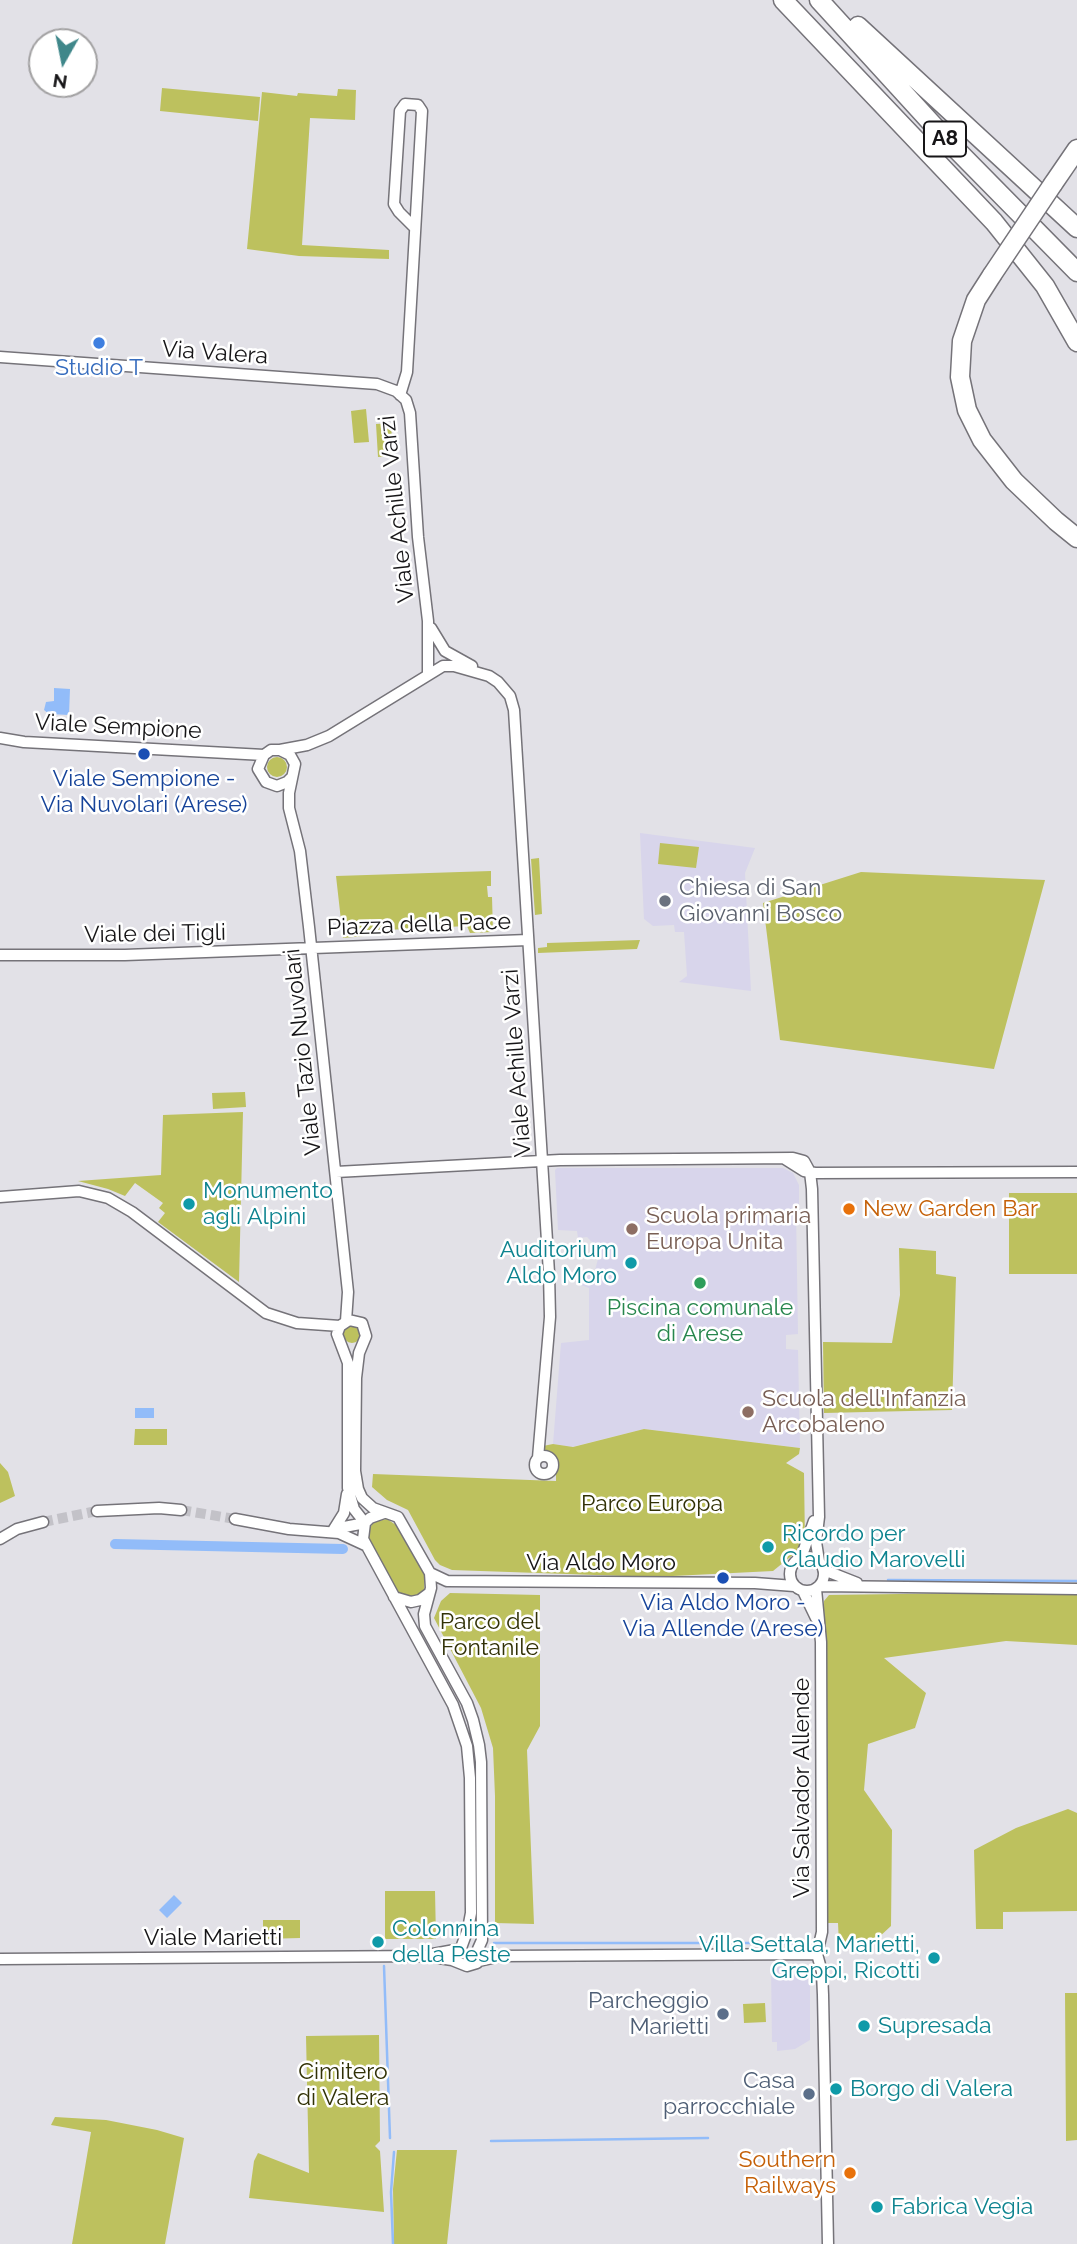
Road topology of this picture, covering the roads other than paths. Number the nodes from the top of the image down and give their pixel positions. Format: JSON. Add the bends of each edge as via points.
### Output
{"nodes":[{"id":1,"x":783,"y":0,"type":"edge"},
{"id":2,"x":819,"y":0,"type":"edge"},
{"id":3,"x":830,"y":0,"type":"edge"},
{"id":4,"x":1077,"y":149,"type":"edge"},
{"id":5,"x":416,"y":207,"type":"junction"},
{"id":6,"x":396,"y":208,"type":"junction"},
{"id":7,"x":414,"y":227,"type":"junction"},
{"id":8,"x":1077,"y":228,"type":"edge"},
{"id":9,"x":1077,"y":272,"type":"edge"},
{"id":10,"x":1077,"y":342,"type":"edge"},
{"id":11,"x":0,"y":357,"type":"edge"},
{"id":12,"x":24,"y":359,"type":"junction"},
{"id":13,"x":0,"y":364,"type":"edge"},
{"id":14,"x":400,"y":394,"type":"junction"},
{"id":15,"x":1077,"y":538,"type":"edge"},
{"id":16,"x":428,"y":621,"type":"junction"},
{"id":17,"x":445,"y":651,"type":"junction"},
{"id":18,"x":443,"y":666,"type":"junction"},
{"id":19,"x":428,"y":674,"type":"junction"},
{"id":20,"x":489,"y":676,"type":"junction"},
{"id":21,"x":0,"y":738,"type":"edge"},
{"id":22,"x":307,"y":745,"type":"junction"},
{"id":23,"x":280,"y":750,"type":"junction"},
{"id":24,"x":235,"y":754,"type":"junction"},
{"id":25,"x":264,"y":755,"type":"junction"},
{"id":26,"x":295,"y":764,"type":"junction"},
{"id":27,"x":258,"y":769,"type":"junction"},
{"id":28,"x":291,"y":778,"type":"junction"},
{"id":29,"x":271,"y":785,"type":"junction"},
{"id":30,"x":289,"y":808,"type":"junction"},
{"id":31,"x":528,"y":940,"type":"junction"},
{"id":32,"x":312,"y":949,"type":"junction"},
{"id":33,"x":0,"y":955,"type":"edge"},
{"id":34,"x":542,"y":1160,"type":"junction"},
{"id":35,"x":807,"y":1169,"type":"junction"},
{"id":36,"x":335,"y":1172,"type":"junction"},
{"id":37,"x":1077,"y":1172,"type":"edge"},
{"id":38,"x":0,"y":1197,"type":"edge"},
{"id":39,"x":348,"y":1292,"type":"junction"},
{"id":40,"x":358,"y":1321,"type":"junction"},
{"id":41,"x":343,"y":1323,"type":"junction"},
{"id":42,"x":307,"y":1324,"type":"junction"},
{"id":43,"x":340,"y":1342,"type":"junction"},
{"id":44,"x":363,"y":1344,"type":"junction"},
{"id":45,"x":538,"y":1458,"type":"dead end"},
{"id":46,"x":348,"y":1488,"type":"junction"},
{"id":47,"x":818,"y":1500,"type":"junction"},
{"id":48,"x":181,"y":1510,"type":"tunnel mouth"},
{"id":49,"x":97,"y":1511,"type":"tunnel mouth"},
{"id":50,"x":384,"y":1513,"type":"junction"},
{"id":51,"x":235,"y":1519,"type":"tunnel mouth"},
{"id":52,"x":43,"y":1522,"type":"tunnel mouth"},
{"id":53,"x":365,"y":1524,"type":"junction"},
{"id":54,"x":334,"y":1529,"type":"junction"},
{"id":55,"x":322,"y":1531,"type":"junction"},
{"id":56,"x":0,"y":1539,"type":"edge"},
{"id":57,"x":366,"y":1545,"type":"junction"},
{"id":58,"x":801,"y":1558,"type":"junction"},
{"id":59,"x":822,"y":1566,"type":"junction"},
{"id":60,"x":790,"y":1571,"type":"junction"},
{"id":61,"x":430,"y":1573,"type":"junction"},
{"id":62,"x":447,"y":1581,"type":"junction"},
{"id":63,"x":755,"y":1583,"type":"junction"},
{"id":64,"x":818,"y":1588,"type":"junction"},
{"id":65,"x":888,"y":1588,"type":"junction"},
{"id":66,"x":798,"y":1589,"type":"junction"},
{"id":67,"x":1077,"y":1589,"type":"edge"},
{"id":68,"x":430,"y":1590,"type":"junction"},
{"id":69,"x":394,"y":1597,"type":"junction"},
{"id":70,"x":819,"y":1624,"type":"junction"},
{"id":71,"x":461,"y":1948,"type":"junction"},
{"id":72,"x":479,"y":1953,"type":"junction"},
{"id":73,"x":817,"y":1954,"type":"junction"},
{"id":74,"x":426,"y":1956,"type":"junction"},
{"id":75,"x":0,"y":1959,"type":"edge"},
{"id":76,"x":461,"y":1962,"type":"junction"},
{"id":77,"x":828,"y":2244,"type":"edge"}],
"edges":[{"from":1,"to":10,"type":"highway","number":"A8","via":[[994,222],[1045,286]]},
{"from":2,"to":9,"type":"highway","number":"A8","via":[[945,138]]},
{"from":3,"to":8,"type":"highway","number":"A8"},
{"from":4,"to":15,"type":"highway","bridge":true,"via":[[976,300],[962,341],[960,377],[967,410],[982,440],[1014,481]]},
{"from":5,"to":6,"type":"street","via":[[405,212]]},
{"from":5,"to":6,"type":"street","via":[[422,111],[418,105],[405,104],[400,111]]},
{"from":5,"to":7,"type":"street"},
{"from":6,"to":7,"type":"street"},
{"from":7,"to":14,"type":"street","via":[[406,380]]},
{"from":11,"to":12,"type":"street","name":"Via Valera"},
{"from":12,"to":13,"type":"street","name":"Via Valera"},
{"from":12,"to":14,"type":"street","name":"Via Valera","via":[[377,384]]},
{"from":14,"to":16,"type":"street","name":"Viale Achille Varzi","via":[[410,413]]},
{"from":16,"to":17,"type":"street","name":"Viale Achille Varzi"},
{"from":16,"to":19,"type":"street","name":"Viale Achille Varzi"},
{"from":17,"to":18,"type":"street"},
{"from":17,"to":20,"type":"street","name":"Viale Achille Varzi"},
{"from":18,"to":19,"type":"street"},
{"from":18,"to":20,"type":"street"},
{"from":19,"to":22,"type":"street","via":[[345,727]]},
{"from":20,"to":31,"type":"street","name":"Viale Achille Varzi","via":[[505,688],[514,710]]},
{"from":21,"to":24,"type":"street","name":"Viale Sempione"},
{"from":22,"to":23,"type":"street"},
{"from":22,"to":26,"type":"street"},
{"from":23,"to":25,"type":"street"},
{"from":23,"to":26,"type":"street"},
{"from":24,"to":25,"type":"street","name":"Viale Sempione"},
{"from":24,"to":27,"type":"street","name":"Viale Sempione"},
{"from":25,"to":27,"type":"street"},
{"from":26,"to":28,"type":"street"},
{"from":27,"to":29,"type":"street"},
{"from":28,"to":29,"type":"street","via":[[282,785]]},
{"from":28,"to":30,"type":"street","name":"Viale Tazio Nuvolari"},
{"from":29,"to":30,"type":"street","name":"Viale Tazio Nuvolari"},
{"from":30,"to":32,"type":"street","name":"Viale Tazio Nuvolari","via":[[300,851]]},
{"from":31,"to":32,"type":"street","name":"Piazza della Pace"},
{"from":31,"to":34,"type":"street","name":"Viale Achille Varzi"},
{"from":32,"to":33,"type":"street","name":"Viale dei Tigli"},
{"from":32,"to":36,"type":"street","name":"Viale Tazio Nuvolari"},
{"from":34,"to":35,"type":"street","via":[[784,1159]]},
{"from":34,"to":36,"type":"street"},
{"from":34,"to":45,"type":"street","name":"Viale Achille Varzi","via":[[550,1312]]},
{"from":35,"to":37,"type":"street"},
{"from":35,"to":47,"type":"street"},
{"from":36,"to":39,"type":"street","name":"Viale Tazio Nuvolari"},
{"from":38,"to":42,"type":"street","via":[[69,1191],[108,1198],[265,1313]]},
{"from":39,"to":40,"type":"street","name":"Viale Tazio Nuvolari"},
{"from":39,"to":41,"type":"street","name":"Viale Tazio Nuvolari"},
{"from":40,"to":41,"type":"street"},
{"from":40,"to":44,"type":"street","via":[[366,1331]]},
{"from":41,"to":42,"type":"street"},
{"from":41,"to":43,"type":"street"},
{"from":42,"to":43,"type":"street"},
{"from":43,"to":44,"type":"street","via":[[351,1349]]},
{"from":43,"to":46,"type":"street","via":[[348,1363]]},
{"from":44,"to":50,"type":"street","via":[[356,1378],[356,1480],[362,1498]]},
{"from":46,"to":53,"type":"street","via":[[354,1509]]},
{"from":46,"to":54,"type":"street","via":[[344,1513]]},
{"from":47,"to":58,"type":"street"},
{"from":47,"to":59,"type":"street","via":[[816,1552]]},
{"from":48,"to":49,"type":"street"},
{"from":50,"to":53,"type":"street"},
{"from":50,"to":61,"type":"street","via":[[395,1515],[404,1525]]},
{"from":51,"to":55,"type":"street"},
{"from":52,"to":56,"type":"street"},
{"from":53,"to":54,"type":"street"},
{"from":53,"to":57,"type":"street"},
{"from":54,"to":55,"type":"street"},
{"from":55,"to":57,"type":"street","via":[[348,1535]]},
{"from":57,"to":69,"type":"street"},
{"from":58,"to":59,"type":"street","via":[[811,1557]]},
{"from":58,"to":60,"type":"street"},
{"from":59,"to":64,"type":"street","via":[[824,1578]]},
{"from":59,"to":65,"type":"street","via":[[852,1582]]},
{"from":60,"to":63,"type":"street","name":"Via Aldo Moro"},
{"from":60,"to":66,"type":"street"},
{"from":61,"to":62,"type":"street","name":"Via Aldo Moro"},
{"from":61,"to":68,"type":"street"},
{"from":62,"to":63,"type":"street","name":"Via Aldo Moro"},
{"from":62,"to":68,"type":"street","name":"Via Aldo Moro"},
{"from":63,"to":66,"type":"street","name":"Via Aldo Moro"},
{"from":64,"to":65,"type":"street"},
{"from":64,"to":66,"type":"street"},
{"from":64,"to":70,"type":"street","name":"Via Salvador Allende"},
{"from":65,"to":67,"type":"street"},
{"from":66,"to":70,"type":"street","name":"Via Salvador Allende"},
{"from":68,"to":69,"type":"street","via":[[411,1602]]},
{"from":68,"to":72,"type":"street","via":[[425,1626],[467,1703],[481,1762]]},
{"from":69,"to":71,"type":"street","via":[[453,1705],[467,1746],[471,1913]]},
{"from":70,"to":73,"type":"street","name":"Via Salvador Allende","via":[[822,1932]]},
{"from":71,"to":72,"type":"street","via":[[470,1944]]},
{"from":71,"to":74,"type":"street","name":"Viale Marietti"},
{"from":71,"to":76,"type":"street"},
{"from":72,"to":73,"type":"street"},
{"from":72,"to":76,"type":"street","via":[[470,1966]]},
{"from":73,"to":77,"type":"street","name":"Via Salvador Allende","via":[[822,1972]]},
{"from":74,"to":75,"type":"street","name":"Viale Marietti"},
{"from":74,"to":76,"type":"street","name":"Viale Marietti"}]}
